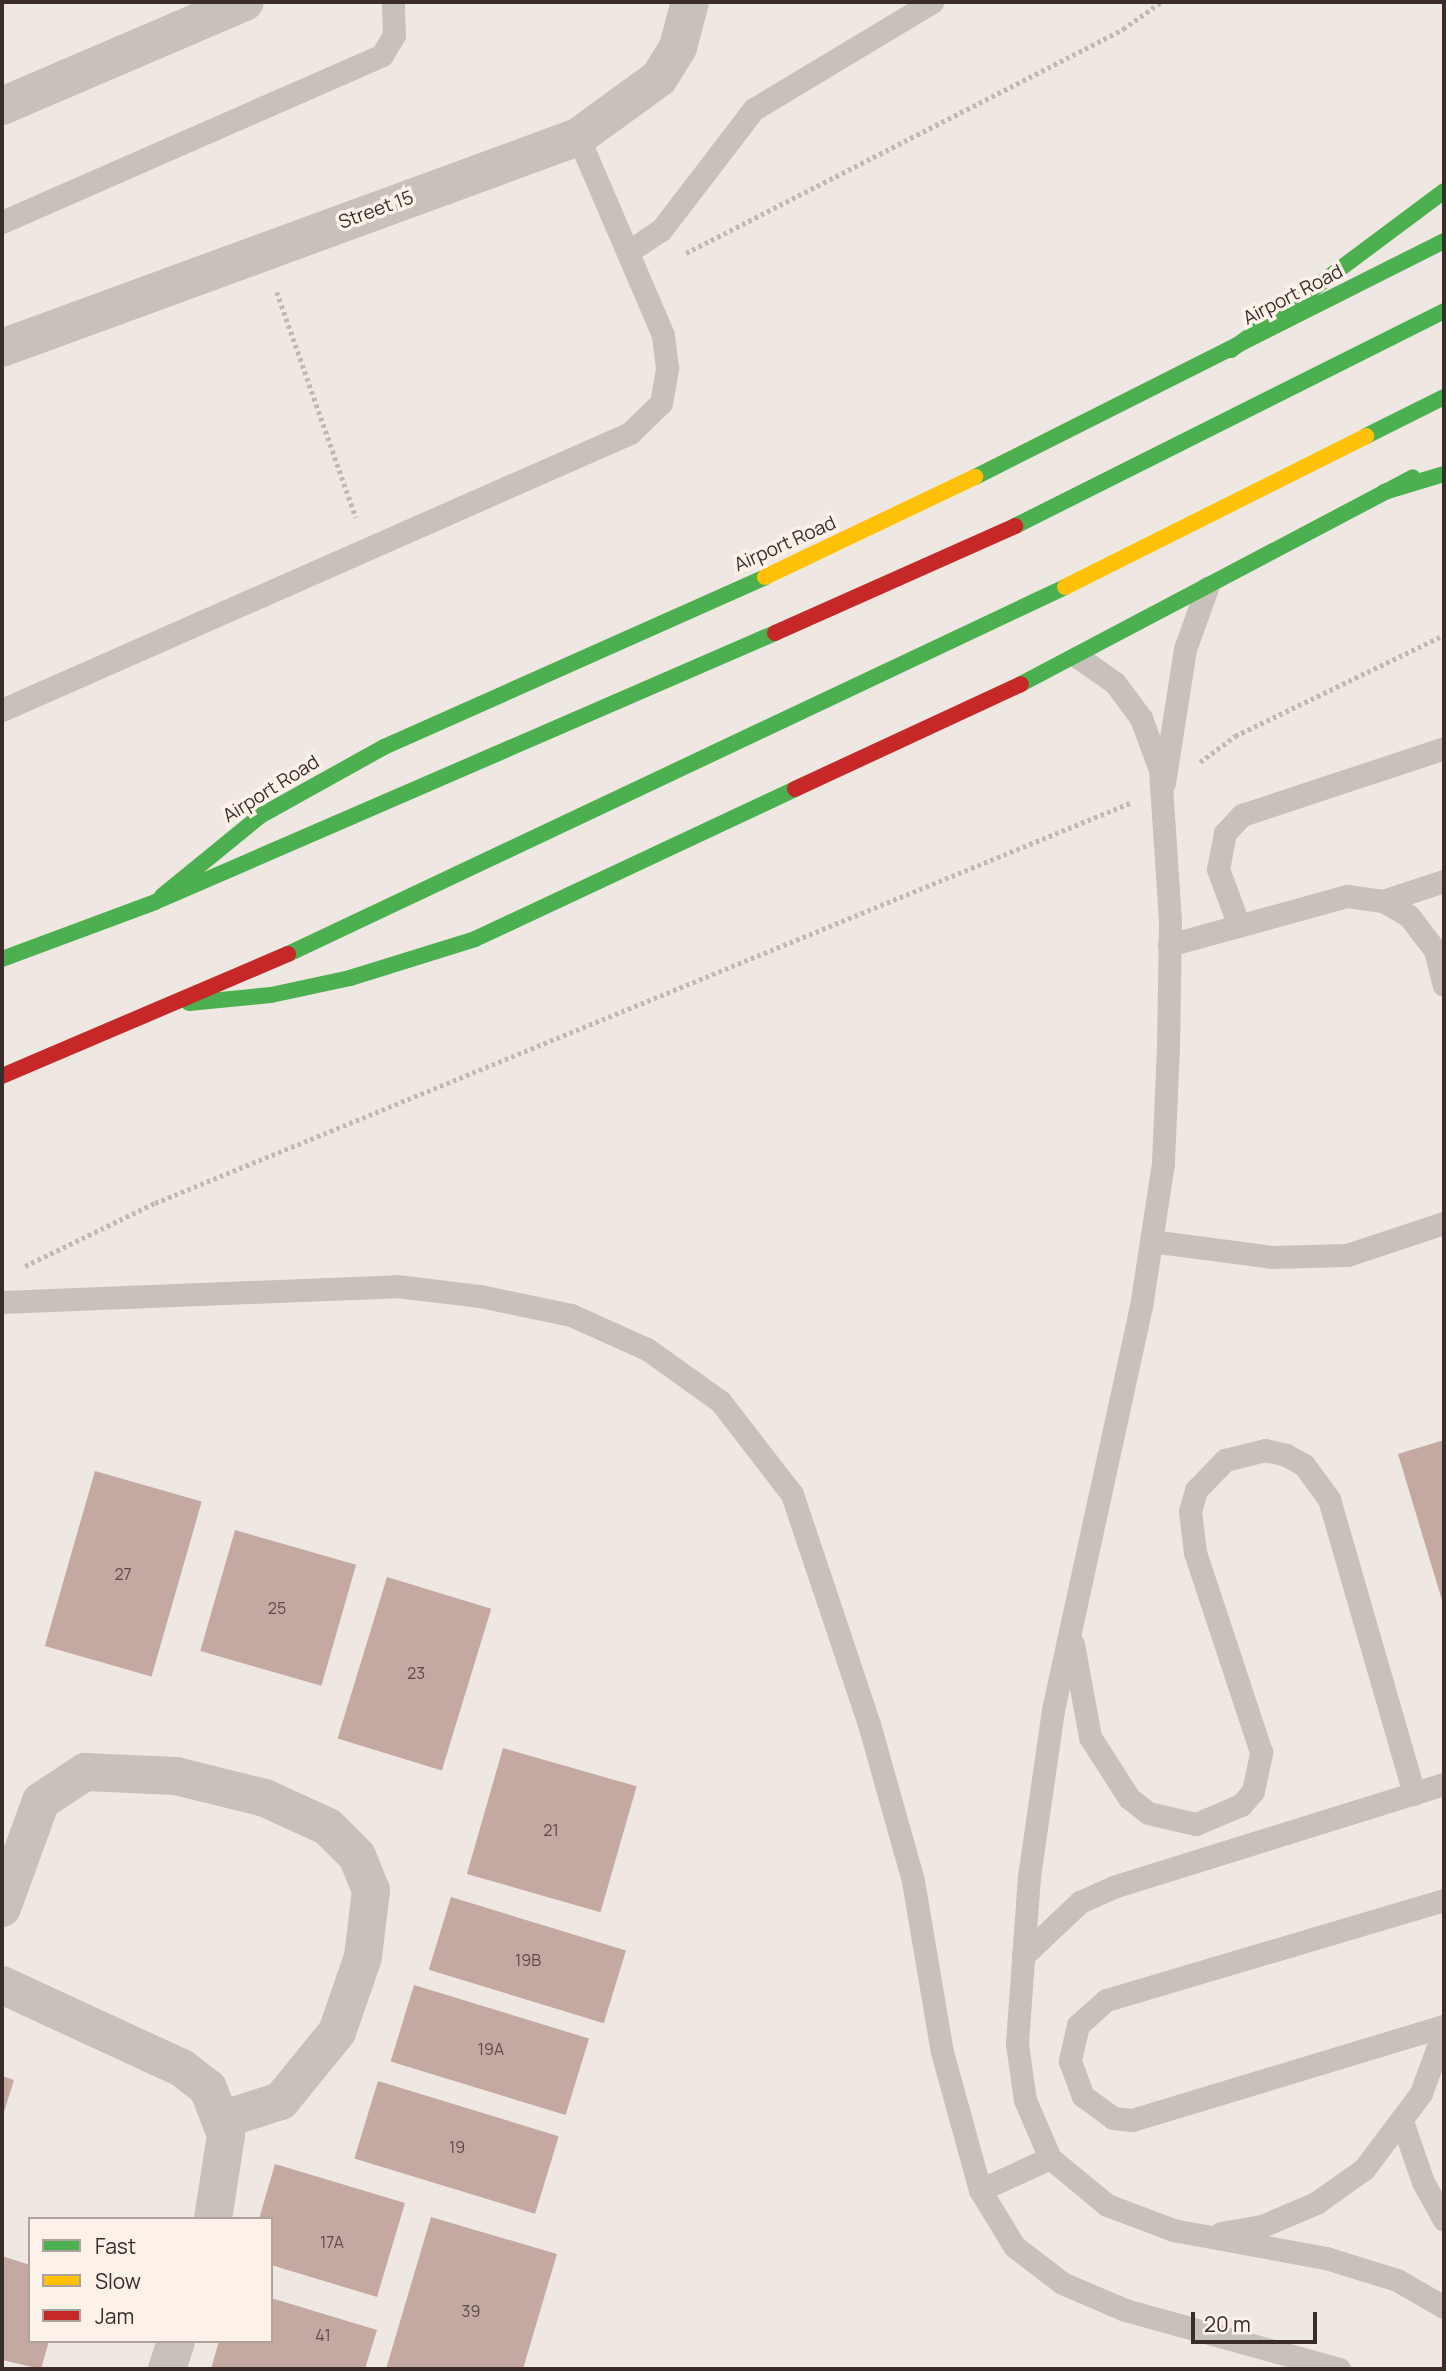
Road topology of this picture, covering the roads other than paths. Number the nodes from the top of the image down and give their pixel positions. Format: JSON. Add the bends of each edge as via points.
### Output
{"nodes":[{"id":1,"x":245,"y":2,"type":"edge"},
{"id":2,"x":393,"y":2,"type":"edge"},
{"id":3,"x":690,"y":2,"type":"edge"},
{"id":4,"x":932,"y":2,"type":"edge"},
{"id":5,"x":2,"y":106,"type":"edge"},
{"id":6,"x":578,"y":137,"type":"junction"},
{"id":7,"x":1444,"y":191,"type":"edge"},
{"id":8,"x":2,"y":222,"type":"edge"},
{"id":9,"x":1444,"y":242,"type":"edge"},
{"id":10,"x":628,"y":252,"type":"junction"},
{"id":11,"x":1444,"y":311,"type":"edge"},
{"id":12,"x":2,"y":348,"type":"edge"},
{"id":13,"x":1231,"y":351,"type":"junction"},
{"id":14,"x":1444,"y":397,"type":"edge"},
{"id":15,"x":1444,"y":462,"type":"edge"},
{"id":16,"x":1444,"y":474,"type":"edge"},
{"id":17,"x":1384,"y":492,"type":"junction"},
{"id":18,"x":1207,"y":588,"type":"junction"},
{"id":19,"x":1078,"y":657,"type":"junction"},
{"id":20,"x":2,"y":710,"type":"edge"},
{"id":21,"x":1444,"y":748,"type":"edge"},
{"id":22,"x":1162,"y":790,"type":"junction"},
{"id":23,"x":1444,"y":881,"type":"edge"},
{"id":24,"x":1383,"y":901,"type":"junction"},
{"id":25,"x":155,"y":902,"type":"junction"},
{"id":26,"x":1239,"y":926,"type":"junction"},
{"id":27,"x":1170,"y":945,"type":"junction"},
{"id":28,"x":2,"y":960,"type":"edge"},
{"id":29,"x":1443,"y":977,"type":"edge"},
{"id":30,"x":184,"y":1003,"type":"junction"},
{"id":31,"x":2,"y":1076,"type":"edge"},
{"id":32,"x":1444,"y":1223,"type":"edge"},
{"id":33,"x":1151,"y":1241,"type":"junction"},
{"id":34,"x":2,"y":1301,"type":"edge"},
{"id":35,"x":1071,"y":1630,"type":"junction"},
{"id":36,"x":1444,"y":1784,"type":"edge"},
{"id":37,"x":1414,"y":1794,"type":"junction"},
{"id":38,"x":1444,"y":1900,"type":"edge"},
{"id":39,"x":2,"y":1908,"type":"edge"},
{"id":40,"x":1023,"y":1956,"type":"junction"},
{"id":41,"x":2,"y":1985,"type":"edge"},
{"id":42,"x":1444,"y":2028,"type":"edge"},
{"id":43,"x":224,"y":2119,"type":"junction"},
{"id":44,"x":1403,"y":2124,"type":"junction"},
{"id":45,"x":1051,"y":2158,"type":"junction"},
{"id":46,"x":981,"y":2190,"type":"junction"},
{"id":47,"x":213,"y":2217,"type":"edge"},
{"id":48,"x":1444,"y":2220,"type":"edge"},
{"id":49,"x":1204,"y":2236,"type":"junction"},
{"id":50,"x":1444,"y":2307,"type":"edge"},
{"id":51,"x":175,"y":2343,"type":"edge"},
{"id":52,"x":167,"y":2369,"type":"edge"},
{"id":53,"x":1339,"y":2369,"type":"edge"}],
"edges":[{"from":1,"to":5,"type":"street"},
{"from":2,"to":8,"type":"lane","via":[[394,35],[382,55]]},
{"from":3,"to":6,"type":"street","name":"Street 15","via":[[678,47],[659,78]]},
{"from":4,"to":10,"type":"lane","via":[[754,110],[661,230]]},
{"from":6,"to":10,"type":"lane"},
{"from":6,"to":12,"type":"street","name":"Street 15"},
{"from":7,"to":13,"type":"main road"},
{"from":9,"to":13,"type":"main road","name":"Airport Road"},
{"from":10,"to":20,"type":"lane","via":[[663,335],[667,368],[661,403],[631,433]]},
{"from":11,"to":25,"type":"main road","name":"Airport Road","via":[[971,548]]},
{"from":13,"to":25,"type":"main road","name":"Airport Road","via":[[871,529],[384,747],[261,816]]},
{"from":14,"to":30,"type":"main road","via":[[1006,617]]},
{"from":15,"to":17,"type":"main road"},
{"from":16,"to":17,"type":"main road"},
{"from":17,"to":18,"type":"main road"},
{"from":18,"to":19,"type":"main road"},
{"from":18,"to":22,"type":"lane","via":[[1185,649],[1170,764]]},
{"from":19,"to":22,"type":"lane","via":[[1115,683],[1141,718]]},
{"from":19,"to":30,"type":"main road","via":[[475,939],[350,978],[271,995]]},
{"from":21,"to":26,"type":"lane","via":[[1242,815],[1225,833],[1218,869]]},
{"from":22,"to":27,"type":"lane"},
{"from":23,"to":24,"type":"lane"},
{"from":24,"to":26,"type":"lane","via":[[1348,896]]},
{"from":24,"to":29,"type":"lane","via":[[1409,916],[1435,950]]},
{"from":25,"to":28,"type":"main road","name":"Airport Road"},
{"from":26,"to":27,"type":"lane"},
{"from":27,"to":33,"type":"lane","via":[[1163,1163]]},
{"from":30,"to":31,"type":"main road"},
{"from":32,"to":33,"type":"lane","via":[[1347,1255],[1272,1257]]},
{"from":33,"to":35,"type":"lane"},
{"from":34,"to":46,"type":"lane","via":[[397,1286],[480,1296],[570,1315],[647,1349],[720,1401],[792,1494],[869,1724],[913,1881],[942,2052]]},
{"from":35,"to":37,"type":"lane","via":[[1090,1737],[1129,1798],[1148,1813],[1184,1823],[1220,1818],[1241,1805],[1253,1791],[1261,1752],[1195,1552],[1190,1511],[1196,1490],[1225,1460],[1265,1450],[1286,1455],[1304,1465],[1329,1499]]},
{"from":35,"to":40,"type":"lane","via":[[1029,1877]]},
{"from":36,"to":37,"type":"lane"},
{"from":37,"to":40,"type":"lane","via":[[1113,1886],[1080,1902]]},
{"from":38,"to":42,"type":"lane","via":[[1106,2000],[1078,2025],[1070,2061],[1083,2096],[1113,2118],[1132,2120]]},
{"from":39,"to":43,"type":"street","via":[[41,1801],[85,1772],[176,1776],[265,1798],[328,1827],[357,1856],[371,1890],[363,1957],[337,2032],[281,2101]]},
{"from":40,"to":45,"type":"lane","via":[[1017,2044],[1025,2101]]},
{"from":41,"to":43,"type":"street","via":[[182,2068],[208,2088]]},
{"from":42,"to":44,"type":"lane","via":[[1426,2082]]},
{"from":43,"to":47,"type":"street","via":[[223,2167]]},
{"from":44,"to":48,"type":"lane","via":[[1423,2182]]},
{"from":44,"to":49,"type":"lane","via":[[1364,2169],[1316,2203],[1262,2226]]},
{"from":45,"to":46,"type":"lane"},
{"from":45,"to":49,"type":"lane","via":[[1107,2205]]},
{"from":46,"to":53,"type":"lane","via":[[1014,2246],[1062,2283],[1125,2310]]},
{"from":49,"to":50,"type":"lane","via":[[1326,2258],[1397,2280]]},
{"from":51,"to":52,"type":"street"}]}
